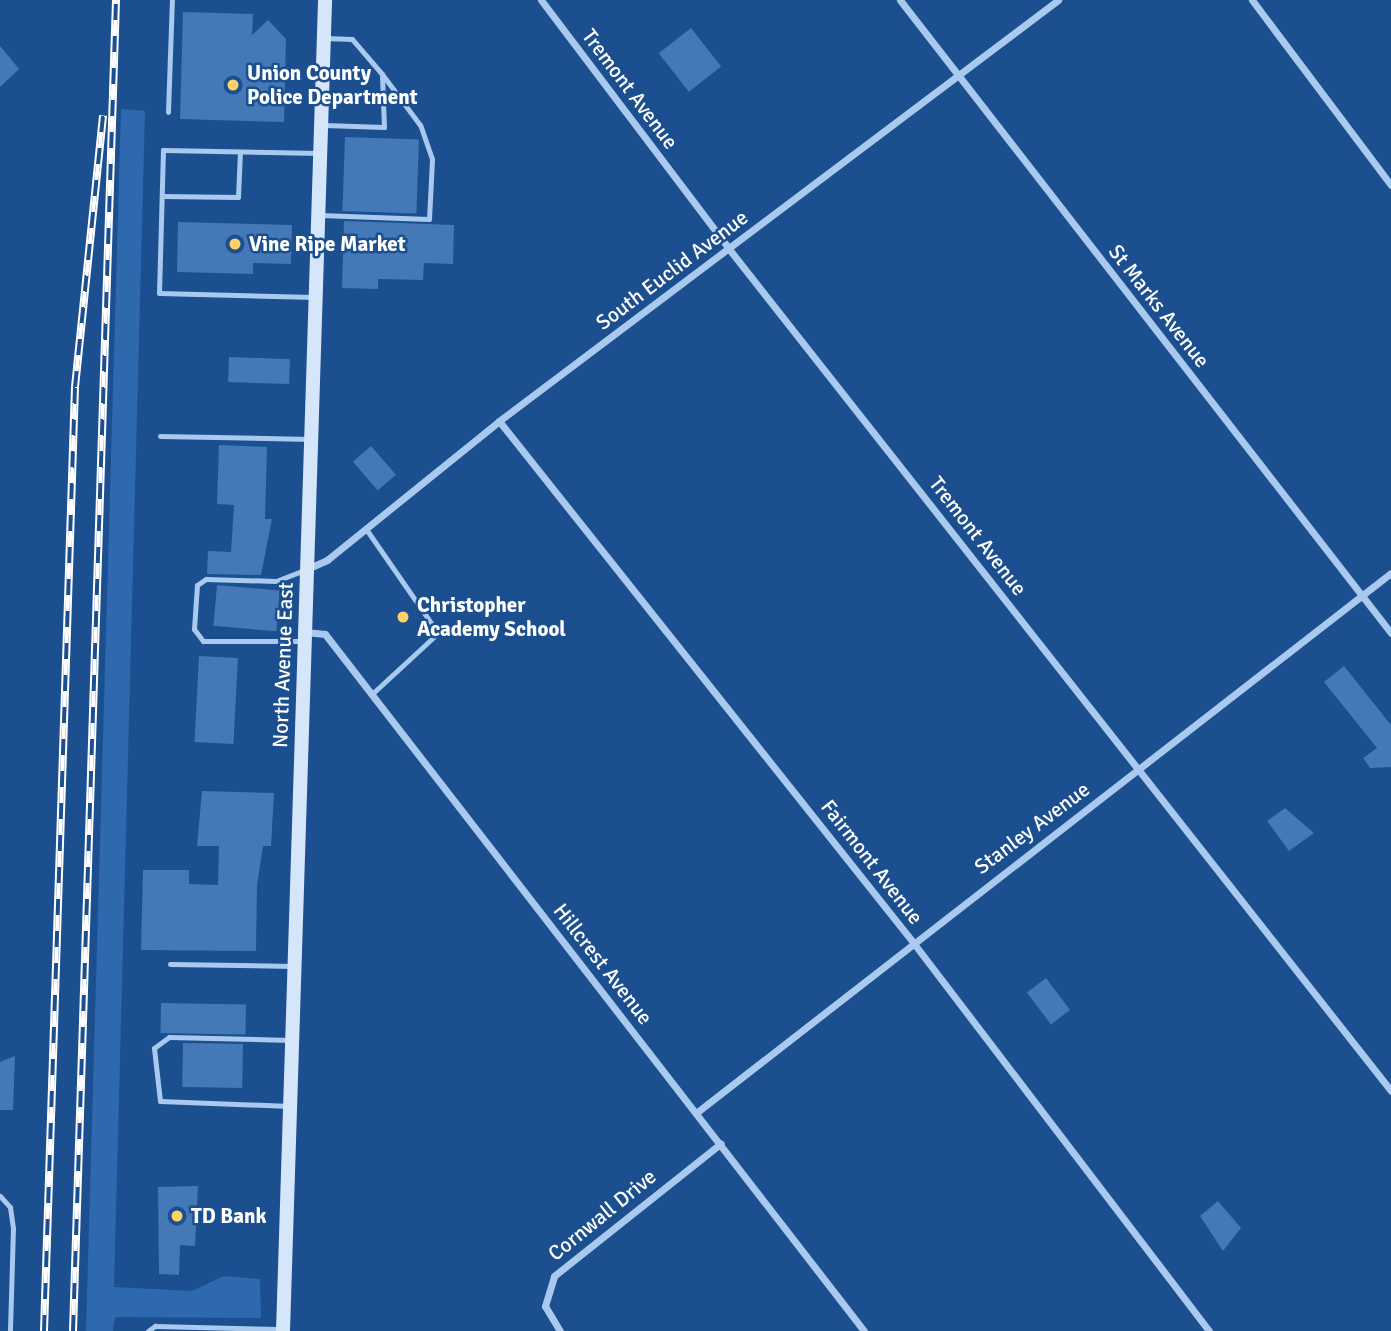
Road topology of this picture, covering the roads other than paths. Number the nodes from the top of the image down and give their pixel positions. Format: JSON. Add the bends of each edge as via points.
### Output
{"nodes":[{"id":1,"x":172,"y":0,"type":"edge"},
{"id":2,"x":325,"y":0,"type":"edge"},
{"id":3,"x":541,"y":0,"type":"edge"},
{"id":4,"x":900,"y":0,"type":"edge"},
{"id":5,"x":1058,"y":0,"type":"edge"},
{"id":6,"x":1252,"y":0,"type":"edge"},
{"id":7,"x":324,"y":38,"type":"junction"},
{"id":8,"x":382,"y":74,"type":"junction"},
{"id":9,"x":960,"y":77,"type":"junction"},
{"id":10,"x":168,"y":112,"type":"dead end"},
{"id":11,"x":321,"y":124,"type":"junction"},
{"id":12,"x":240,"y":152,"type":"junction"},
{"id":13,"x":319,"y":153,"type":"junction"},
{"id":14,"x":1389,"y":179,"type":"edge"},
{"id":15,"x":162,"y":196,"type":"junction"},
{"id":16,"x":317,"y":215,"type":"junction"},
{"id":17,"x":729,"y":249,"type":"junction"},
{"id":18,"x":314,"y":298,"type":"junction"},
{"id":19,"x":499,"y":421,"type":"junction"},
{"id":20,"x":160,"y":436,"type":"dead end"},
{"id":21,"x":310,"y":439,"type":"junction"},
{"id":22,"x":366,"y":529,"type":"junction"},
{"id":23,"x":307,"y":569,"type":"junction"},
{"id":24,"x":1391,"y":573,"type":"edge"},
{"id":25,"x":1362,"y":596,"type":"junction"},
{"id":26,"x":1391,"y":633,"type":"edge"},
{"id":27,"x":305,"y":636,"type":"junction"},
{"id":28,"x":372,"y":694,"type":"junction"},
{"id":29,"x":1139,"y":769,"type":"junction"},
{"id":30,"x":912,"y":941,"type":"junction"},
{"id":31,"x":170,"y":964,"type":"dead end"},
{"id":32,"x":294,"y":966,"type":"junction"},
{"id":33,"x":292,"y":1040,"type":"junction"},
{"id":34,"x":1391,"y":1091,"type":"edge"},
{"id":35,"x":290,"y":1107,"type":"junction"},
{"id":36,"x":696,"y":1113,"type":"junction"},
{"id":37,"x":721,"y":1143,"type":"junction"},
{"id":38,"x":0,"y":1196,"type":"edge"},
{"id":39,"x":283,"y":1330,"type":"edge"},
{"id":40,"x":10,"y":1331,"type":"edge"},
{"id":41,"x":148,"y":1331,"type":"edge"},
{"id":42,"x":560,"y":1331,"type":"edge"},
{"id":43,"x":864,"y":1331,"type":"edge"},
{"id":44,"x":1209,"y":1331,"type":"edge"}],
"edges":[{"from":1,"to":10,"type":"lane"},
{"from":2,"to":7,"type":"main road","name":"North Avenue East"},
{"from":3,"to":17,"type":"street","name":"Tremont Avenue"},
{"from":4,"to":9,"type":"street","name":"St Marks Avenue"},
{"from":5,"to":9,"type":"street","name":"South Euclid Avenue"},
{"from":6,"to":14,"type":"street"},
{"from":7,"to":8,"type":"lane","via":[[352,38]]},
{"from":7,"to":11,"type":"main road","name":"North Avenue East"},
{"from":8,"to":11,"type":"lane","via":[[383,127]]},
{"from":8,"to":16,"type":"lane","via":[[421,125],[432,159],[429,219]]},
{"from":9,"to":17,"type":"street","name":"South Euclid Avenue"},
{"from":9,"to":25,"type":"street","name":"St Marks Avenue"},
{"from":11,"to":13,"type":"main road","name":"North Avenue East"},
{"from":12,"to":13,"type":"lane"},
{"from":12,"to":15,"type":"lane","via":[[238,197]]},
{"from":12,"to":15,"type":"lane","via":[[163,150]]},
{"from":13,"to":16,"type":"main road","name":"North Avenue East"},
{"from":15,"to":18,"type":"lane","via":[[159,293]]},
{"from":16,"to":18,"type":"main road","name":"North Avenue East"},
{"from":17,"to":19,"type":"street","name":"South Euclid Avenue"},
{"from":17,"to":29,"type":"street","name":"Tremont Avenue"},
{"from":18,"to":21,"type":"main road","name":"North Avenue East"},
{"from":19,"to":22,"type":"street","name":"South Euclid Avenue"},
{"from":19,"to":30,"type":"street","name":"Fairmont Avenue"},
{"from":20,"to":21,"type":"lane"},
{"from":21,"to":23,"type":"main road","name":"North Avenue East"},
{"from":22,"to":23,"type":"street","name":"South Euclid Avenue"},
{"from":22,"to":28,"type":"lane","via":[[438,633]]},
{"from":23,"to":27,"type":"main road","name":"North Avenue East"},
{"from":23,"to":27,"type":"lane","via":[[276,581],[205,579],[197,585],[194,629],[204,641]]},
{"from":24,"to":25,"type":"street","name":"Stanley Avenue"},
{"from":25,"to":26,"type":"street","name":"St Marks Avenue"},
{"from":25,"to":29,"type":"street","name":"Stanley Avenue"},
{"from":27,"to":28,"type":"street","name":"Hillcrest Avenue","via":[[325,634]]},
{"from":27,"to":32,"type":"main road","name":"North Avenue East"},
{"from":28,"to":36,"type":"street","name":"Hillcrest Avenue"},
{"from":29,"to":30,"type":"street","name":"Stanley Avenue"},
{"from":29,"to":34,"type":"street","name":"Tremont Avenue"},
{"from":30,"to":36,"type":"street","name":"Stanley Avenue"},
{"from":30,"to":44,"type":"street","name":"Fairmont Avenue"},
{"from":31,"to":32,"type":"lane"},
{"from":32,"to":33,"type":"main road","name":"North Avenue East"},
{"from":33,"to":35,"type":"main road","name":"North Avenue East"},
{"from":33,"to":35,"type":"lane","via":[[169,1037],[154,1048],[160,1101]]},
{"from":35,"to":39,"type":"main road","name":"North Avenue East"},
{"from":36,"to":37,"type":"street","name":"Hillcrest Avenue"},
{"from":37,"to":42,"type":"street","name":"Cornwall Drive","via":[[554,1276],[545,1306]]},
{"from":37,"to":43,"type":"street","name":"Hillcrest Avenue"},
{"from":38,"to":40,"type":"lane","via":[[10,1207],[13,1228]]},
{"from":39,"to":41,"type":"lane","via":[[155,1326]]}]}
